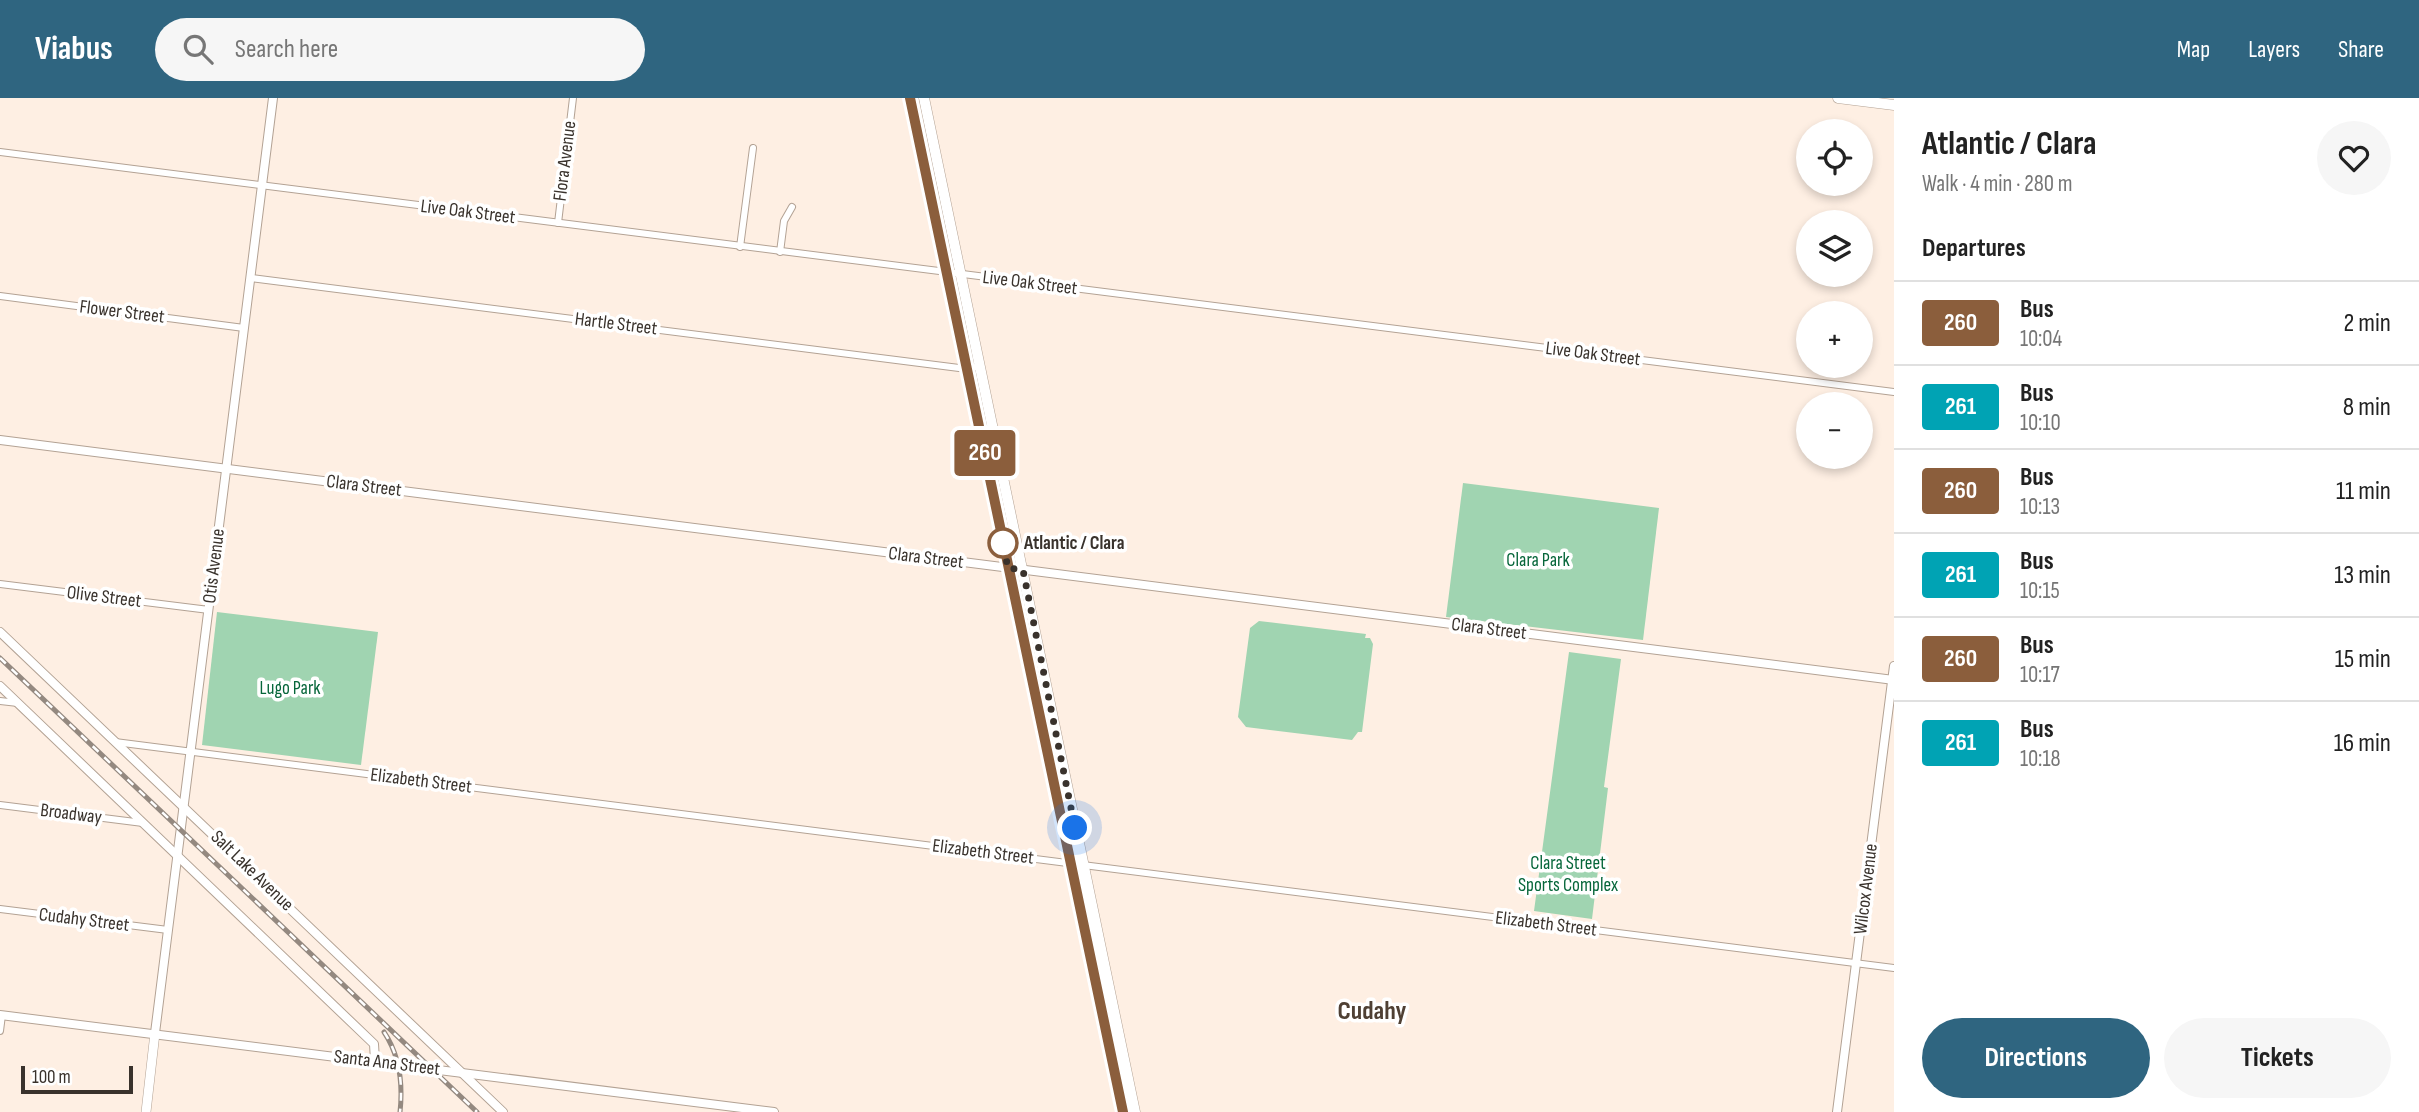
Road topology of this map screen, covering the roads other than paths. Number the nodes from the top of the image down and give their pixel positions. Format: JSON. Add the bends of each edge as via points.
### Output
{"nodes":[{"id":1,"x":273,"y":98,"type":"edge"},
{"id":2,"x":573,"y":98,"type":"edge"},
{"id":3,"x":910,"y":98,"type":"edge"},
{"id":4,"x":924,"y":98,"type":"edge"},
{"id":5,"x":1838,"y":98,"type":"edge"},
{"id":6,"x":1894,"y":105,"type":"edge"},
{"id":7,"x":753,"y":148,"type":"dead end"},
{"id":8,"x":0,"y":152,"type":"edge"},
{"id":9,"x":262,"y":186,"type":"junction"},
{"id":10,"x":792,"y":207,"type":"dead end"},
{"id":11,"x":558,"y":223,"type":"junction"},
{"id":12,"x":740,"y":247,"type":"junction"},
{"id":13,"x":780,"y":252,"type":"junction"},
{"id":14,"x":947,"y":273,"type":"junction"},
{"id":15,"x":961,"y":274,"type":"junction"},
{"id":16,"x":251,"y":278,"type":"junction"},
{"id":17,"x":0,"y":296,"type":"edge"},
{"id":18,"x":244,"y":328,"type":"junction"},
{"id":19,"x":980,"y":366,"type":"junction"},
{"id":20,"x":967,"y":369,"type":"junction"},
{"id":21,"x":1894,"y":392,"type":"edge"},
{"id":22,"x":0,"y":440,"type":"edge"},
{"id":23,"x":227,"y":468,"type":"junction"},
{"id":24,"x":1008,"y":568,"type":"junction"},
{"id":25,"x":1023,"y":570,"type":"junction"},
{"id":26,"x":0,"y":583,"type":"edge"},
{"id":27,"x":209,"y":610,"type":"junction"},
{"id":28,"x":0,"y":632,"type":"edge"},
{"id":29,"x":1894,"y":666,"type":"edge"},
{"id":30,"x":1893,"y":680,"type":"edge"},
{"id":31,"x":0,"y":686,"type":"edge"},
{"id":32,"x":0,"y":701,"type":"edge"},
{"id":33,"x":18,"y":703,"type":"junction"},
{"id":34,"x":114,"y":742,"type":"junction"},
{"id":35,"x":191,"y":752,"type":"junction"},
{"id":36,"x":0,"y":805,"type":"edge"},
{"id":37,"x":184,"y":806,"type":"junction"},
{"id":38,"x":143,"y":823,"type":"junction"},
{"id":39,"x":178,"y":856,"type":"junction"},
{"id":40,"x":1070,"y":863,"type":"junction"},
{"id":41,"x":1083,"y":865,"type":"junction"},
{"id":42,"x":0,"y":909,"type":"edge"},
{"id":43,"x":168,"y":930,"type":"junction"},
{"id":44,"x":1856,"y":963,"type":"junction"},
{"id":45,"x":1894,"y":968,"type":"edge"},
{"id":46,"x":1,"y":1015,"type":"edge"},
{"id":47,"x":0,"y":1031,"type":"edge"},
{"id":48,"x":155,"y":1033,"type":"junction"},
{"id":49,"x":374,"y":1061,"type":"junction"},
{"id":50,"x":460,"y":1072,"type":"junction"},
{"id":51,"x":146,"y":1112,"type":"edge"},
{"id":52,"x":503,"y":1112,"type":"edge"},
{"id":53,"x":774,"y":1112,"type":"edge"},
{"id":54,"x":1123,"y":1112,"type":"edge"},
{"id":55,"x":1135,"y":1112,"type":"edge"},
{"id":56,"x":1837,"y":1112,"type":"edge"}],
"edges":[{"from":1,"to":9,"type":"street","name":"Otis Avenue"},
{"from":2,"to":11,"type":"street","name":"Flora Avenue"},
{"from":3,"to":14,"type":"main road"},
{"from":4,"to":15,"type":"main road"},
{"from":5,"to":6,"type":"main road"},
{"from":7,"to":12,"type":"street"},
{"from":8,"to":9,"type":"street","name":"Live Oak Street"},
{"from":9,"to":11,"type":"street","name":"Live Oak Street"},
{"from":9,"to":16,"type":"street","name":"Otis Avenue"},
{"from":10,"to":13,"type":"street","via":[[784,221]]},
{"from":11,"to":12,"type":"street","name":"Live Oak Street"},
{"from":12,"to":13,"type":"street","name":"Live Oak Street"},
{"from":13,"to":14,"type":"street","name":"Live Oak Street"},
{"from":14,"to":15,"type":"street","name":"Live Oak Street"},
{"from":14,"to":20,"type":"main road"},
{"from":15,"to":19,"type":"main road"},
{"from":15,"to":21,"type":"street","name":"Live Oak Street"},
{"from":16,"to":18,"type":"street","name":"Otis Avenue"},
{"from":16,"to":20,"type":"street","name":"Hartle Street"},
{"from":17,"to":18,"type":"street","name":"Flower Street"},
{"from":18,"to":23,"type":"street","name":"Otis Avenue"},
{"from":19,"to":20,"type":"street","name":"Hartle Street"},
{"from":19,"to":25,"type":"main road"},
{"from":20,"to":24,"type":"main road"},
{"from":22,"to":23,"type":"street","name":"Clara Street"},
{"from":23,"to":24,"type":"street","name":"Clara Street"},
{"from":23,"to":27,"type":"street","name":"Otis Avenue"},
{"from":24,"to":25,"type":"street","name":"Clara Street"},
{"from":24,"to":40,"type":"main road"},
{"from":25,"to":30,"type":"street","name":"Clara Street"},
{"from":25,"to":41,"type":"main road"},
{"from":26,"to":27,"type":"street","name":"Olive Street"},
{"from":27,"to":35,"type":"street","name":"Otis Avenue"},
{"from":28,"to":34,"type":"street","name":"Salt Lake Avenue"},
{"from":29,"to":30,"type":"street","name":"Wilcox Avenue"},
{"from":30,"to":44,"type":"street","name":"Wilcox Avenue"},
{"from":31,"to":33,"type":"street"},
{"from":32,"to":33,"type":"street"},
{"from":33,"to":38,"type":"street"},
{"from":34,"to":35,"type":"street","name":"Elizabeth Street"},
{"from":34,"to":37,"type":"street","name":"Salt Lake Avenue"},
{"from":35,"to":37,"type":"street","name":"Otis Avenue"},
{"from":35,"to":40,"type":"street","name":"Elizabeth Street"},
{"from":36,"to":38,"type":"street","name":"Broadway"},
{"from":37,"to":39,"type":"street","name":"Otis Avenue"},
{"from":37,"to":50,"type":"street","name":"Salt Lake Avenue"},
{"from":38,"to":39,"type":"street"},
{"from":39,"to":43,"type":"street","name":"Otis Avenue"},
{"from":39,"to":49,"type":"street","via":[[374,1044]]},
{"from":40,"to":41,"type":"street","name":"Elizabeth Street"},
{"from":40,"to":54,"type":"main road"},
{"from":41,"to":44,"type":"street","name":"Elizabeth Street"},
{"from":41,"to":55,"type":"main road"},
{"from":42,"to":43,"type":"street","name":"Cudahy Street"},
{"from":43,"to":48,"type":"street","name":"Otis Avenue"},
{"from":44,"to":45,"type":"street","name":"Elizabeth Street"},
{"from":44,"to":56,"type":"street","name":"Wilcox Avenue"},
{"from":46,"to":47,"type":"street"},
{"from":46,"to":48,"type":"street","name":"Santa Ana Street"},
{"from":48,"to":49,"type":"street","name":"Santa Ana Street"},
{"from":48,"to":51,"type":"main road"},
{"from":49,"to":50,"type":"street","name":"Santa Ana Street"},
{"from":50,"to":52,"type":"street","name":"Salt Lake Avenue"},
{"from":50,"to":53,"type":"street","name":"Santa Ana Street"}]}
